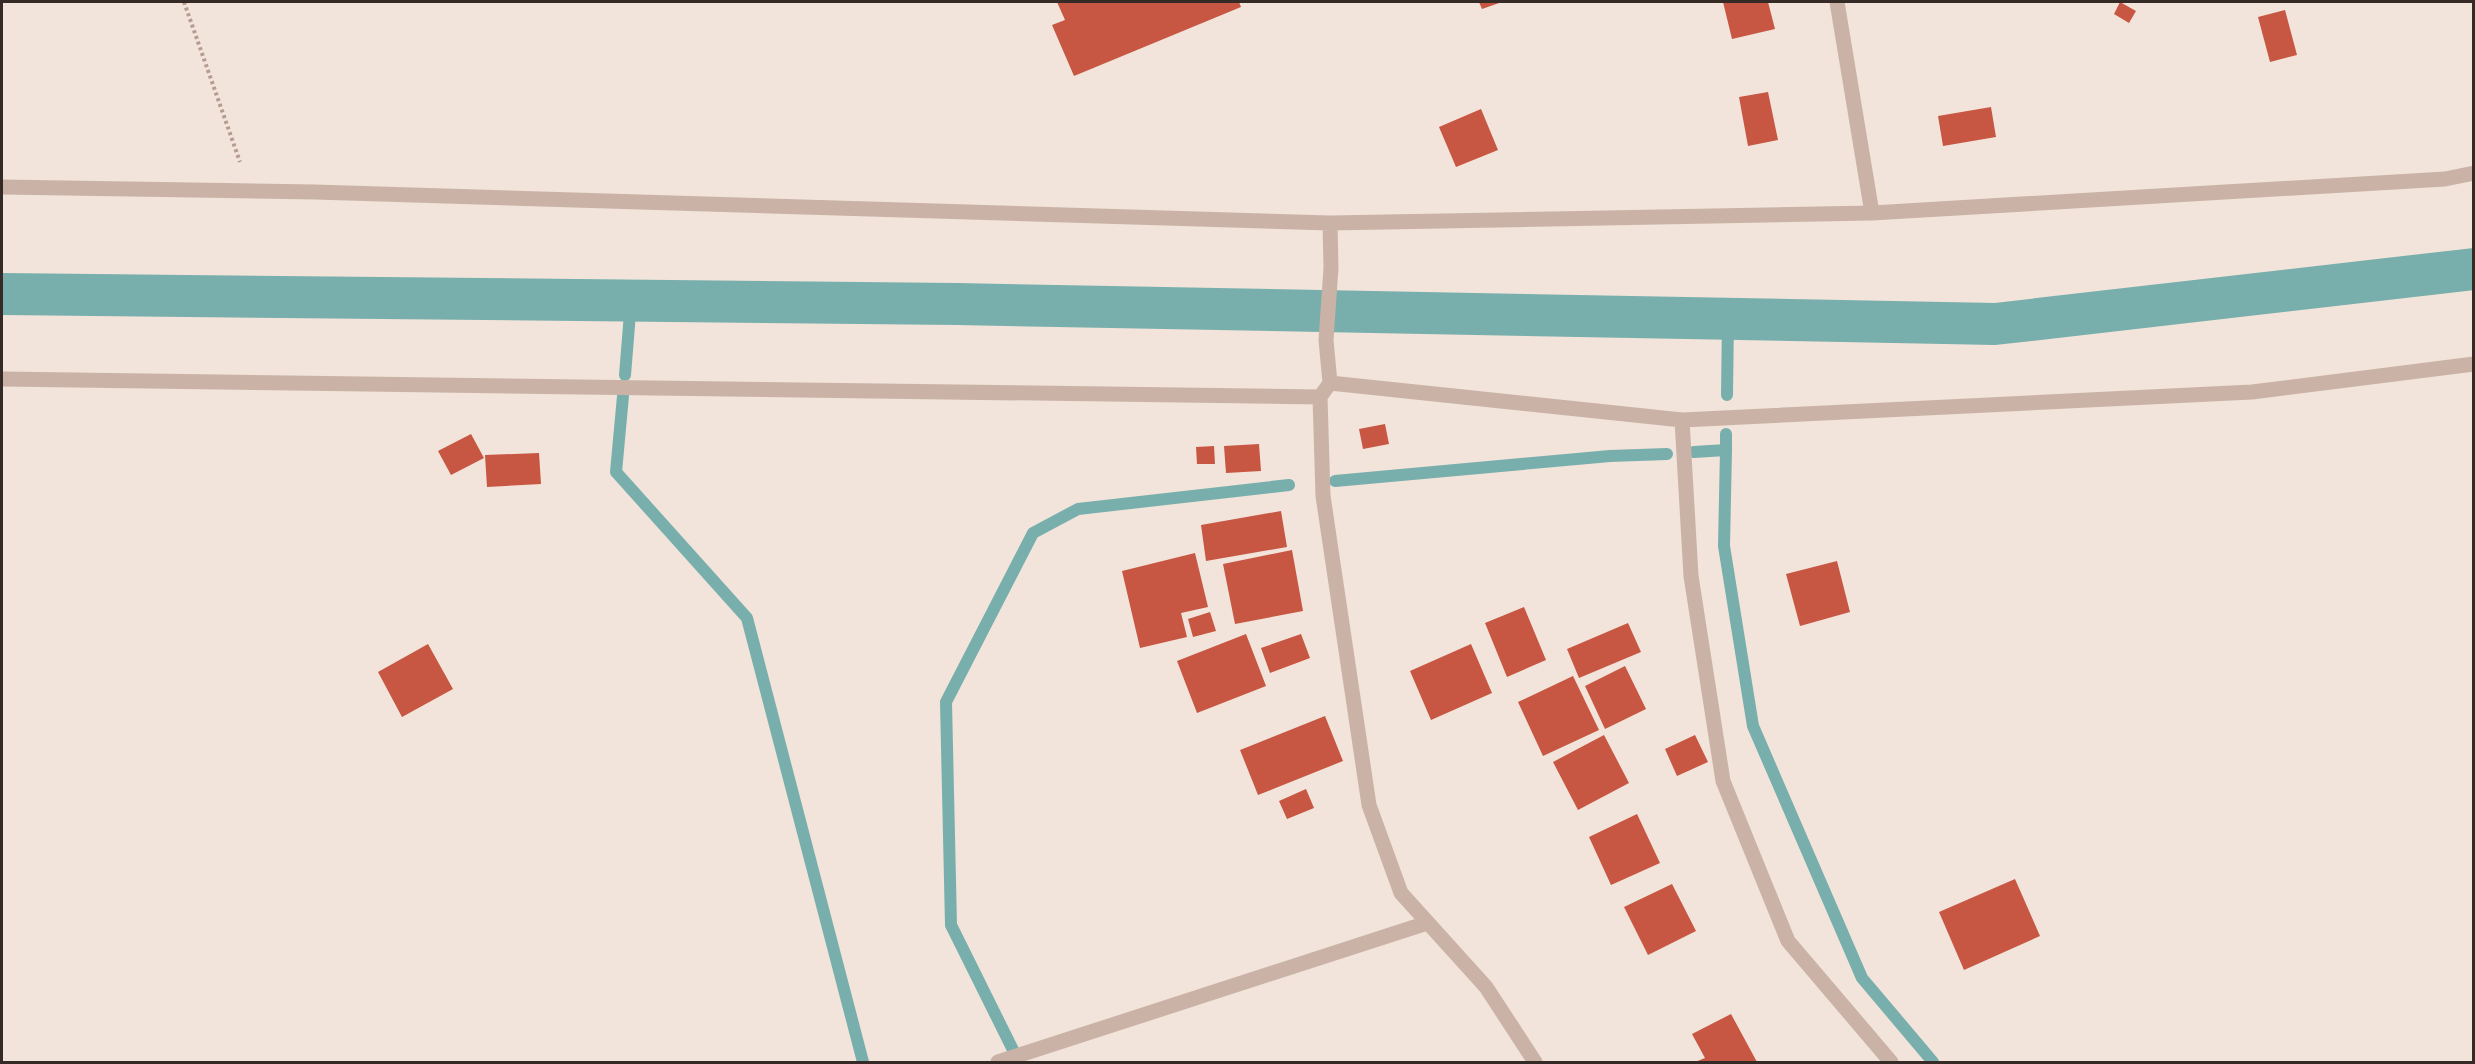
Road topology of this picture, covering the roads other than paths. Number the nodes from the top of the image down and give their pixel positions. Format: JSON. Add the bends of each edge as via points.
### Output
{"nodes":[{"id":1,"x":1837,"y":2,"type":"edge"},
{"id":2,"x":2474,"y":173,"type":"edge"},
{"id":3,"x":2,"y":187,"type":"edge"},
{"id":4,"x":1872,"y":213,"type":"junction"},
{"id":5,"x":1330,"y":223,"type":"junction"},
{"id":6,"x":2474,"y":364,"type":"edge"},
{"id":7,"x":2,"y":379,"type":"edge"},
{"id":8,"x":1330,"y":383,"type":"junction"},
{"id":9,"x":1320,"y":397,"type":"junction"},
{"id":10,"x":1682,"y":420,"type":"junction"},
{"id":11,"x":1427,"y":923,"type":"junction"},
{"id":12,"x":1003,"y":1061,"type":"edge"},
{"id":13,"x":1535,"y":1062,"type":"edge"},
{"id":14,"x":1891,"y":1062,"type":"edge"}],
"edges":[{"from":1,"to":4,"type":"street"},
{"from":2,"to":4,"type":"street","via":[[2445,179]]},
{"from":3,"to":5,"type":"street"},
{"from":4,"to":5,"type":"street"},
{"from":5,"to":8,"type":"street","via":[[1326,340]]},
{"from":6,"to":10,"type":"street","via":[[2252,392]]},
{"from":7,"to":9,"type":"street"},
{"from":8,"to":9,"type":"street"},
{"from":8,"to":10,"type":"street"},
{"from":9,"to":11,"type":"street","via":[[1323,496],[1369,805],[1401,893]]},
{"from":10,"to":14,"type":"street","via":[[1691,576],[1723,781],[1788,941]]},
{"from":11,"to":12,"type":"street"},
{"from":11,"to":13,"type":"street","via":[[1486,987]]}]}
